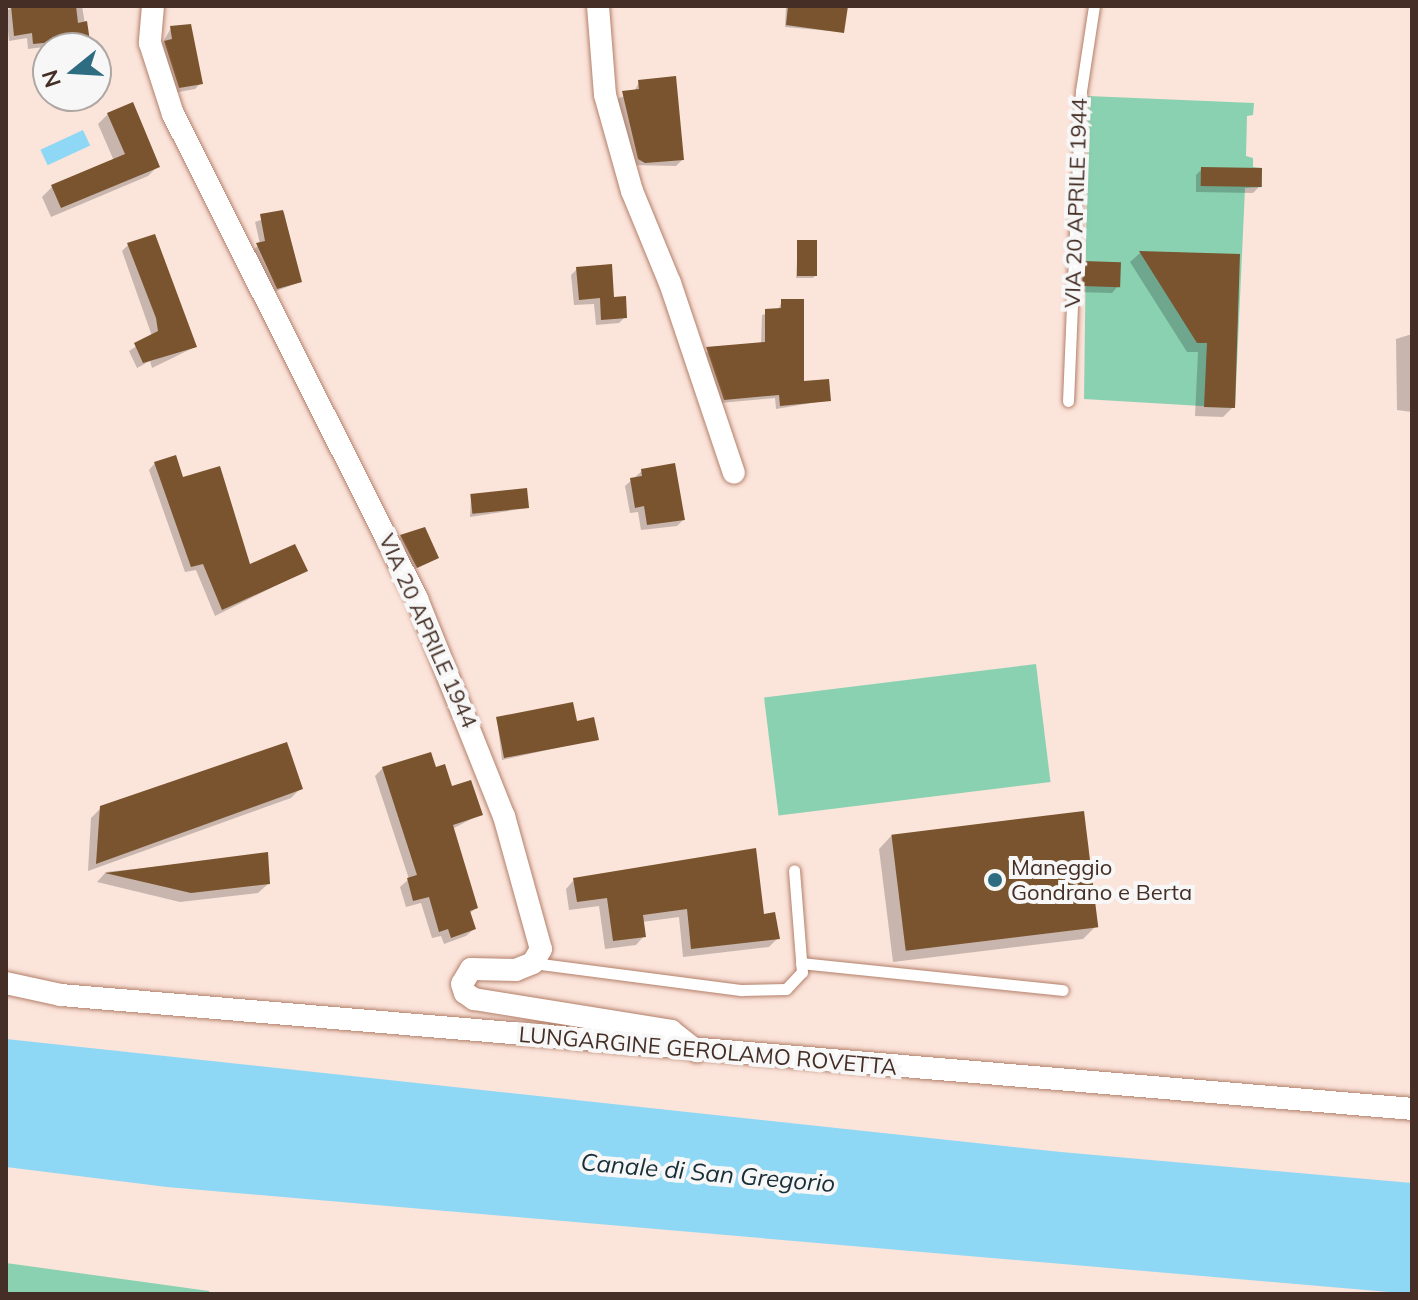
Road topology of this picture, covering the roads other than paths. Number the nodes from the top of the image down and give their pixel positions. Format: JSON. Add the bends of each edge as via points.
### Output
{"nodes":[{"id":1,"x":153,"y":6,"type":"edge"},
{"id":2,"x":598,"y":6,"type":"edge"},
{"id":3,"x":1094,"y":6,"type":"edge"},
{"id":4,"x":1068,"y":401,"type":"dead end"},
{"id":5,"x":734,"y":473,"type":"dead end"},
{"id":6,"x":794,"y":870,"type":"dead end"},
{"id":7,"x":533,"y":963,"type":"junction"},
{"id":8,"x":801,"y":963,"type":"junction"},
{"id":9,"x":6,"y":983,"type":"edge"},
{"id":10,"x":1063,"y":990,"type":"dead end"},
{"id":11,"x":697,"y":1051,"type":"junction"},
{"id":12,"x":1412,"y":1109,"type":"edge"}],
"edges":[{"from":1,"to":7,"type":"street","name":"VIA 20 APRILE 1944","via":[[150,43],[173,114],[417,599],[464,706],[529,901],[541,949]]},
{"from":2,"to":5,"type":"street","via":[[605,95],[632,191],[670,283]]},
{"from":3,"to":4,"type":"lane","name":"VIA 20 APRILE 1944","via":[[1081,91]]},
{"from":6,"to":8,"type":"lane"},
{"from":7,"to":8,"type":"lane","via":[[742,990],[786,989],[802,972]]},
{"from":7,"to":11,"type":"street","via":[[516,970],[471,969],[462,984],[465,993],[474,999],[671,1031]]},
{"from":8,"to":10,"type":"lane"},
{"from":9,"to":11,"type":"street","name":"LUNGARGINE GEROLAMO ROVETTA","via":[[61,995]]},
{"from":11,"to":12,"type":"street","name":"LUNGARGINE GEROLAMO ROVETTA"}]}
